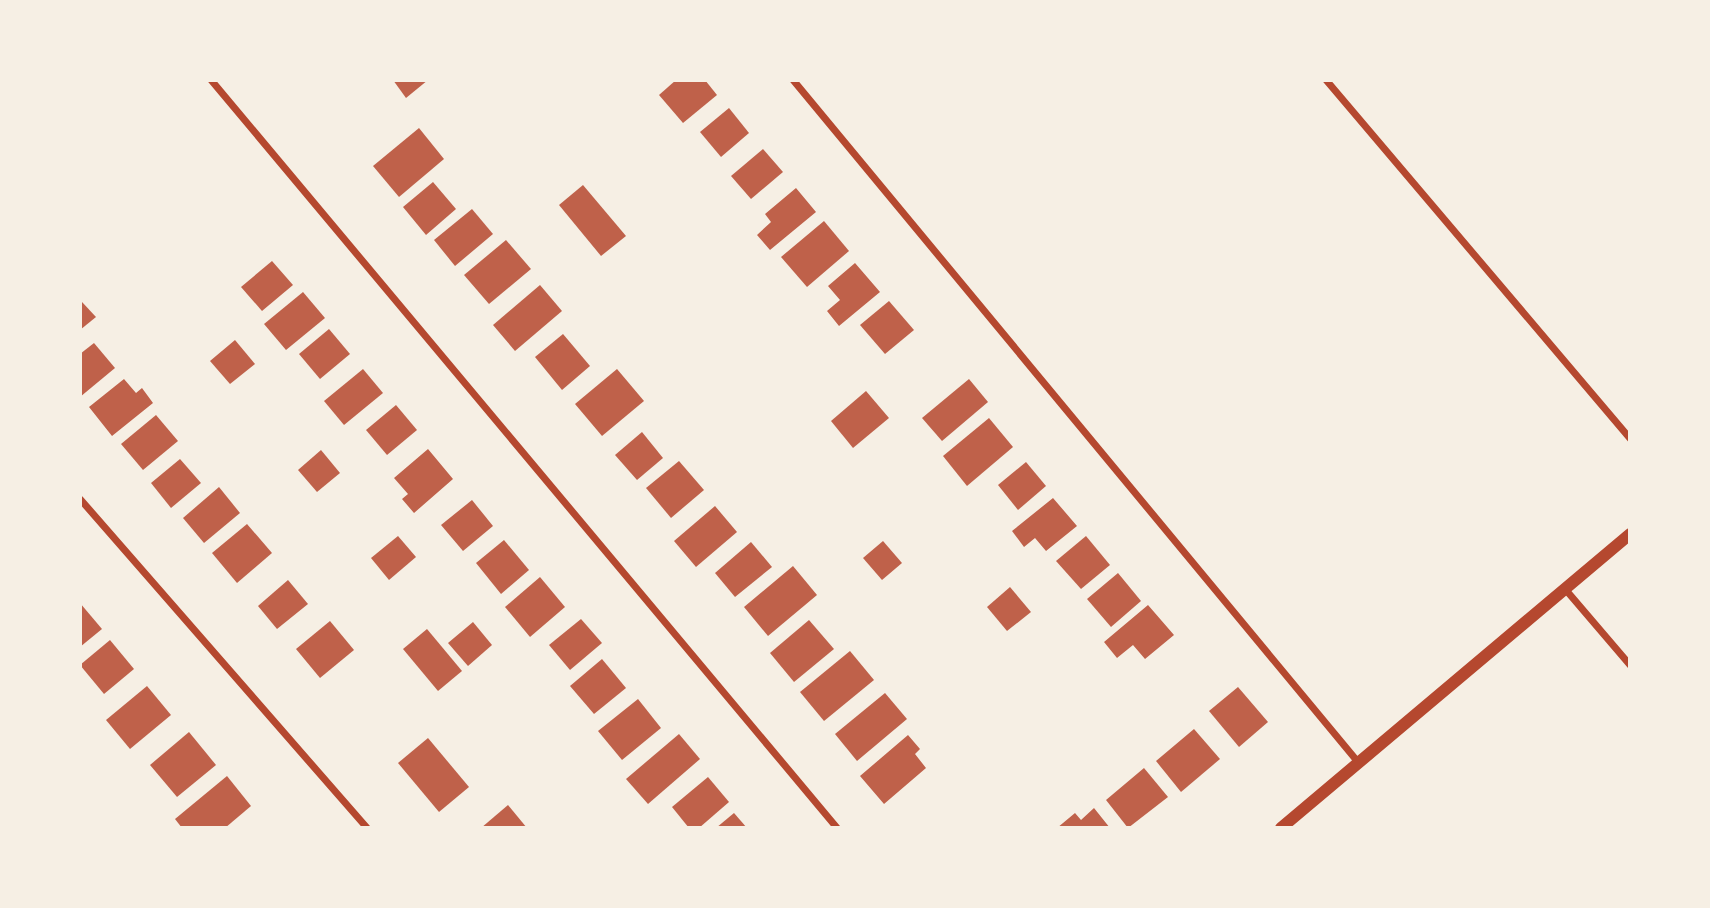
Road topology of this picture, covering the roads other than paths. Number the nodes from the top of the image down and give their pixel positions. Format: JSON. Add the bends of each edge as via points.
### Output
{"nodes":[{"id":1,"x":211,"y":80,"type":"edge"},
{"id":2,"x":793,"y":80,"type":"edge"},
{"id":3,"x":1326,"y":80,"type":"edge"},
{"id":4,"x":1629,"y":439,"type":"edge"},
{"id":5,"x":80,"y":499,"type":"edge"},
{"id":6,"x":1629,"y":534,"type":"edge"},
{"id":7,"x":1565,"y":589,"type":"junction"},
{"id":8,"x":1629,"y":665,"type":"edge"},
{"id":9,"x":1357,"y":761,"type":"junction"},
{"id":10,"x":1284,"y":827,"type":"edge"},
{"id":11,"x":367,"y":828,"type":"edge"},
{"id":12,"x":837,"y":828,"type":"edge"}],
"edges":[{"from":1,"to":12,"type":"street"},
{"from":2,"to":9,"type":"street"},
{"from":3,"to":4,"type":"street"},
{"from":5,"to":11,"type":"street"},
{"from":6,"to":7,"type":"street"},
{"from":7,"to":8,"type":"street"},
{"from":7,"to":9,"type":"street"},
{"from":9,"to":10,"type":"street"}]}
